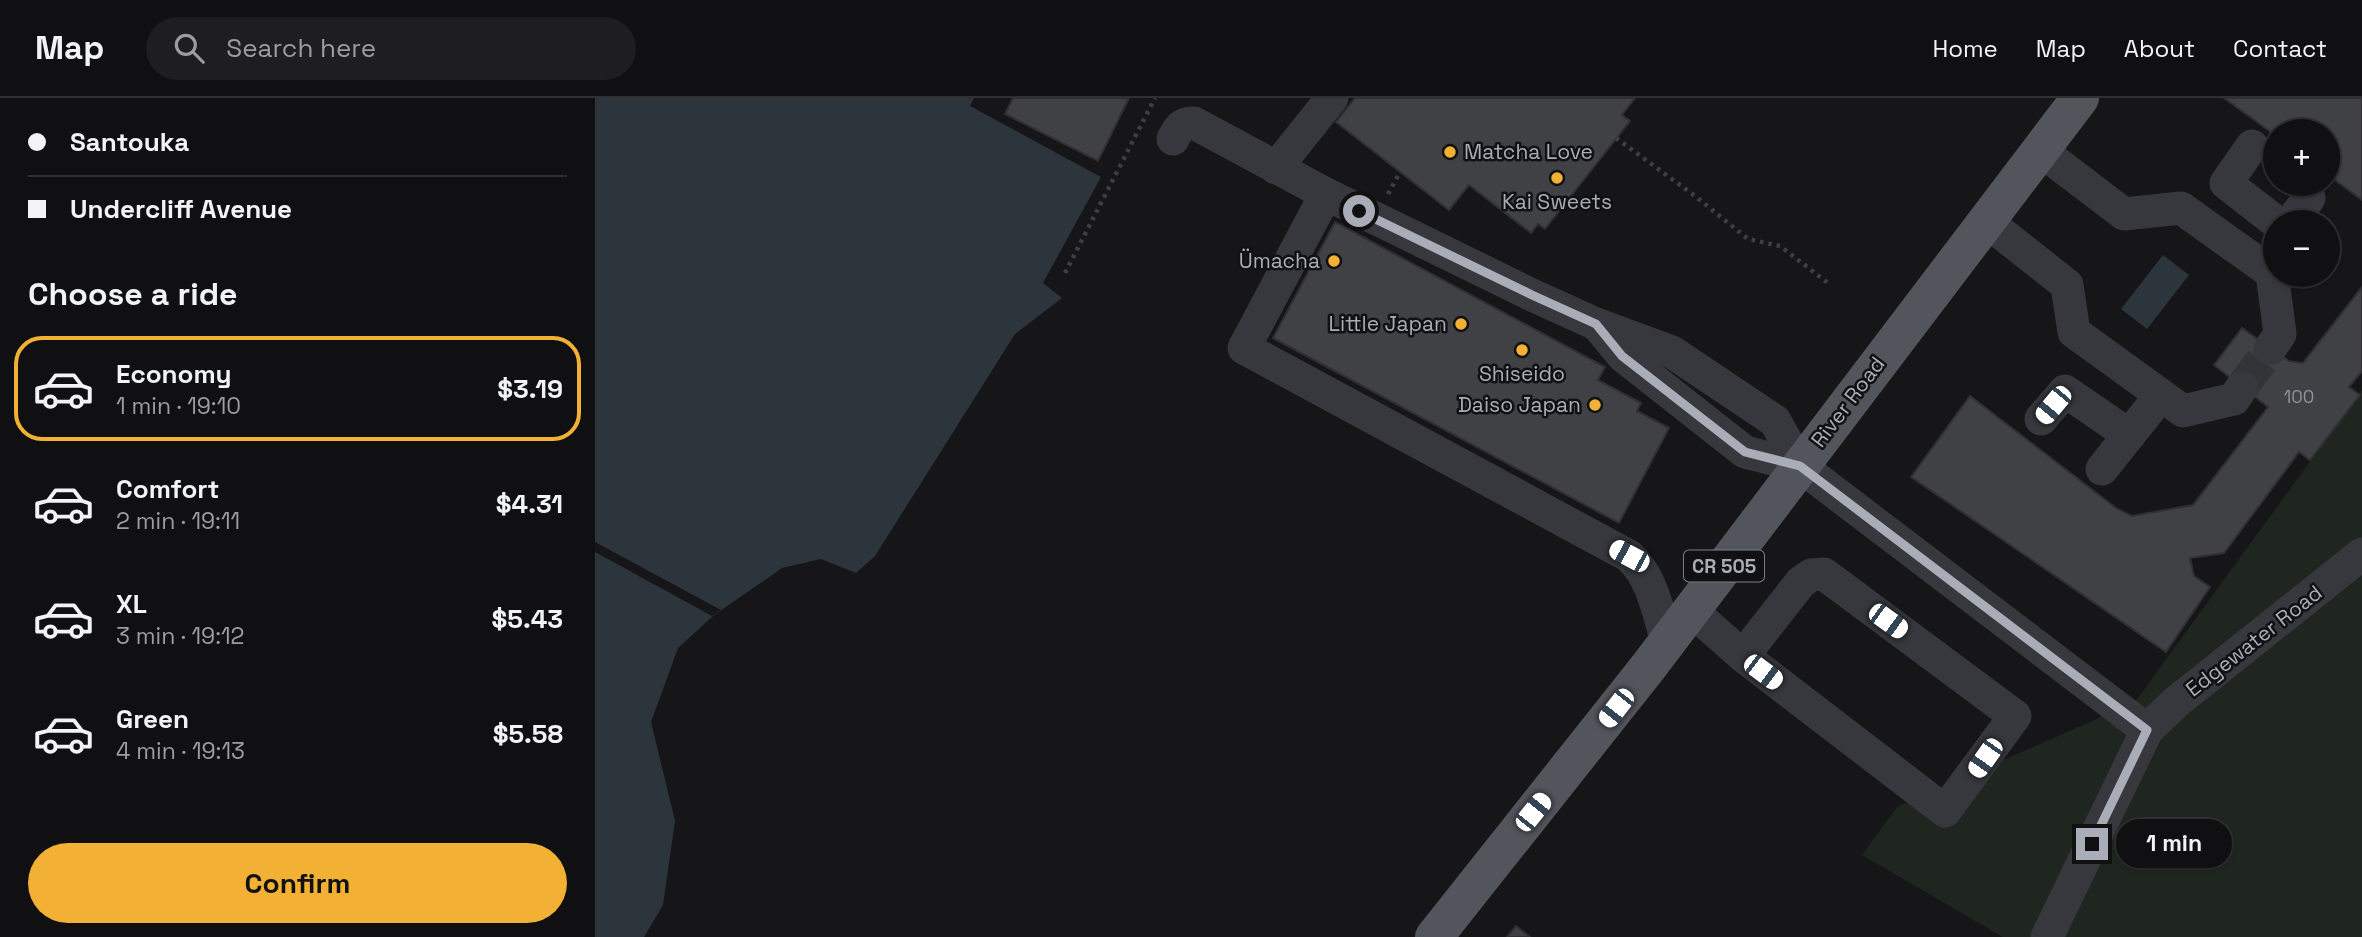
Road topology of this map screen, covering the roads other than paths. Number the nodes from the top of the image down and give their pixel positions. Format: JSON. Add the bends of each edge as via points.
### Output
{"nodes":[{"id":1,"x":1332,"y":98,"type":"edge"},
{"id":2,"x":2080,"y":98,"type":"edge"},
{"id":3,"x":1173,"y":139,"type":"dead end"},
{"id":4,"x":2252,"y":146,"type":"dead end"},
{"id":5,"x":2040,"y":150,"type":"junction"},
{"id":6,"x":1276,"y":168,"type":"junction"},
{"id":7,"x":1326,"y":194,"type":"junction"},
{"id":8,"x":2263,"y":212,"type":"edge"},
{"id":9,"x":1986,"y":221,"type":"junction"},
{"id":10,"x":2263,"y":252,"type":"edge"},
{"id":11,"x":2274,"y":287,"type":"edge"},
{"id":12,"x":2270,"y":349,"type":"tunnel mouth"},
{"id":13,"x":2242,"y":387,"type":"tunnel mouth"},
{"id":14,"x":2161,"y":395,"type":"junction"},
{"id":15,"x":2041,"y":419,"type":"dead end"},
{"id":16,"x":2129,"y":435,"type":"junction"},
{"id":17,"x":1800,"y":466,"type":"junction"},
{"id":18,"x":2102,"y":470,"type":"dead end"},
{"id":19,"x":2362,"y":554,"type":"edge"},
{"id":20,"x":1691,"y":610,"type":"junction"},
{"id":21,"x":1667,"y":642,"type":"junction"},
{"id":22,"x":1743,"y":656,"type":"junction"},
{"id":23,"x":2147,"y":730,"type":"junction"},
{"id":24,"x":1434,"y":937,"type":"edge"},
{"id":25,"x":2047,"y":937,"type":"edge"}],
"edges":[{"from":1,"to":6,"type":"street"},
{"from":2,"to":5,"type":"main road","name":"River Road","number":"CR 505"},
{"from":3,"to":6,"type":"street","via":[[1180,127],[1194,123]]},
{"from":4,"to":8,"type":"street","via":[[2226,183]]},
{"from":5,"to":9,"type":"main road","name":"River Road","number":"CR 505"},
{"from":5,"to":10,"type":"street","via":[[2124,214],[2181,208]]},
{"from":6,"to":7,"type":"street"},
{"from":7,"to":17,"type":"street","via":[[1532,295],[1672,352],[1775,421]]},
{"from":7,"to":21,"type":"street","via":[[1244,348],[1629,556],[1644,573]]},
{"from":9,"to":14,"type":"street","via":[[2067,285],[2074,332]]},
{"from":9,"to":17,"type":"main road","name":"River Road","number":"CR 505"},
{"from":11,"to":12,"type":"street","via":[[2280,334]]},
{"from":13,"to":14,"type":"street","via":[[2234,399],[2183,411]]},
{"from":14,"to":16,"type":"street"},
{"from":15,"to":16,"type":"street","via":[[2065,391]]},
{"from":16,"to":18,"type":"street"},
{"from":17,"to":20,"type":"main road","name":"River Road","number":"CR 505"},
{"from":17,"to":23,"type":"street"},
{"from":19,"to":23,"type":"street","name":"Edgewater Road"},
{"from":20,"to":21,"type":"main road","name":"River Road","number":"CR 505"},
{"from":20,"to":22,"type":"street"},
{"from":21,"to":24,"type":"main road","name":"River Road","number":"CR 505"},
{"from":22,"to":22,"type":"street","via":[[1945,811],[2015,716],[1824,574],[1801,582]]},
{"from":23,"to":25,"type":"street"}]}
